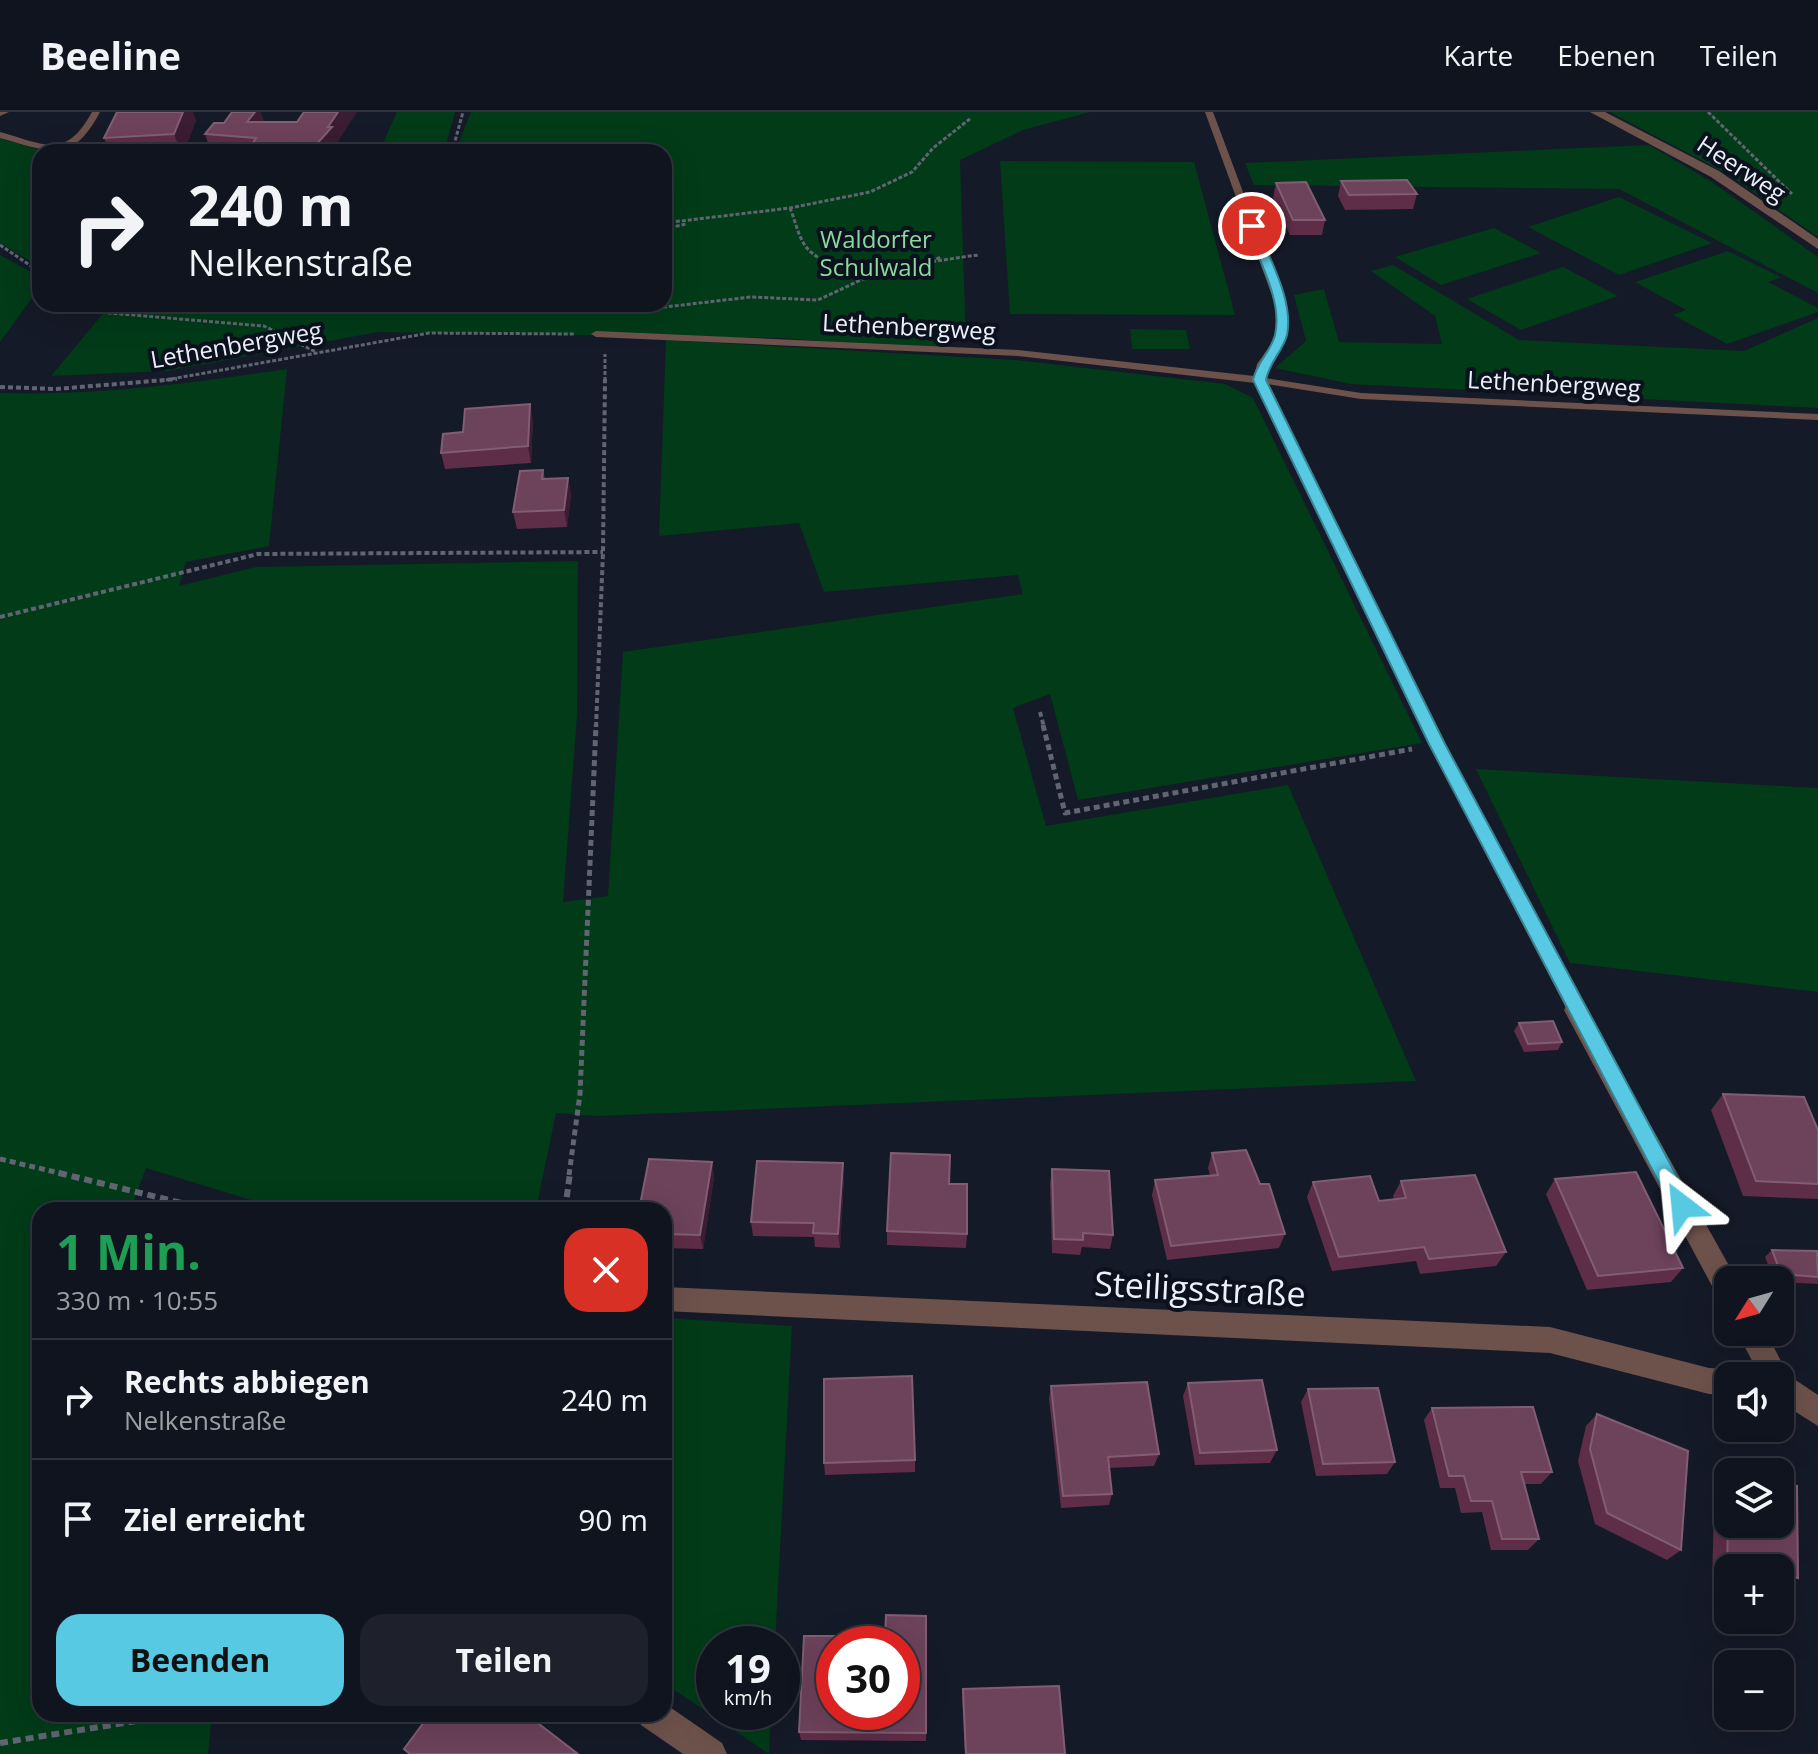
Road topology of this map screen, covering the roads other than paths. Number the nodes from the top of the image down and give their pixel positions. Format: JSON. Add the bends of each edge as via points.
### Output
{"nodes":[{"id":1,"x":96,"y":112,"type":"edge"},
{"id":2,"x":1209,"y":112,"type":"edge"},
{"id":3,"x":1596,"y":112,"type":"edge"},
{"id":4,"x":0,"y":135,"type":"edge"},
{"id":5,"x":35,"y":144,"type":"edge"},
{"id":6,"x":74,"y":144,"type":"edge"},
{"id":7,"x":1818,"y":245,"type":"edge"},
{"id":8,"x":600,"y":334,"type":"road end"},
{"id":9,"x":1259,"y":380,"type":"junction"},
{"id":10,"x":1818,"y":417,"type":"edge"},
{"id":11,"x":1575,"y":1010,"type":"joint"},
{"id":12,"x":1715,"y":1266,"type":"edge"},
{"id":13,"x":672,"y":1299,"type":"edge"},
{"id":14,"x":1714,"y":1381,"type":"edge"},
{"id":15,"x":1794,"y":1395,"type":"edge"},
{"id":16,"x":1818,"y":1412,"type":"edge"},
{"id":17,"x":664,"y":1722,"type":"edge"},
{"id":18,"x":711,"y":1754,"type":"edge"}],
"edges":[{"from":1,"to":6,"type":"lane","via":[[84,138]]},
{"from":2,"to":9,"type":"lane","via":[[1283,312],[1280,339],[1262,364]]},
{"from":3,"to":7,"type":"street","name":"Heerweg","via":[[1715,174]]},
{"from":4,"to":5,"type":"lane"},
{"from":8,"to":9,"type":"lane","name":"Lethenbergweg","via":[[1018,353]]},
{"from":9,"to":10,"type":"lane","name":"Lethenbergweg","via":[[1361,396]]},
{"from":9,"to":11,"type":"lane","via":[[1437,744]]},
{"from":11,"to":12,"type":"street"},
{"from":13,"to":14,"type":"street","name":"Steiligsstraße","via":[[1550,1340]]},
{"from":15,"to":16,"type":"street"},
{"from":17,"to":18,"type":"street"}]}
